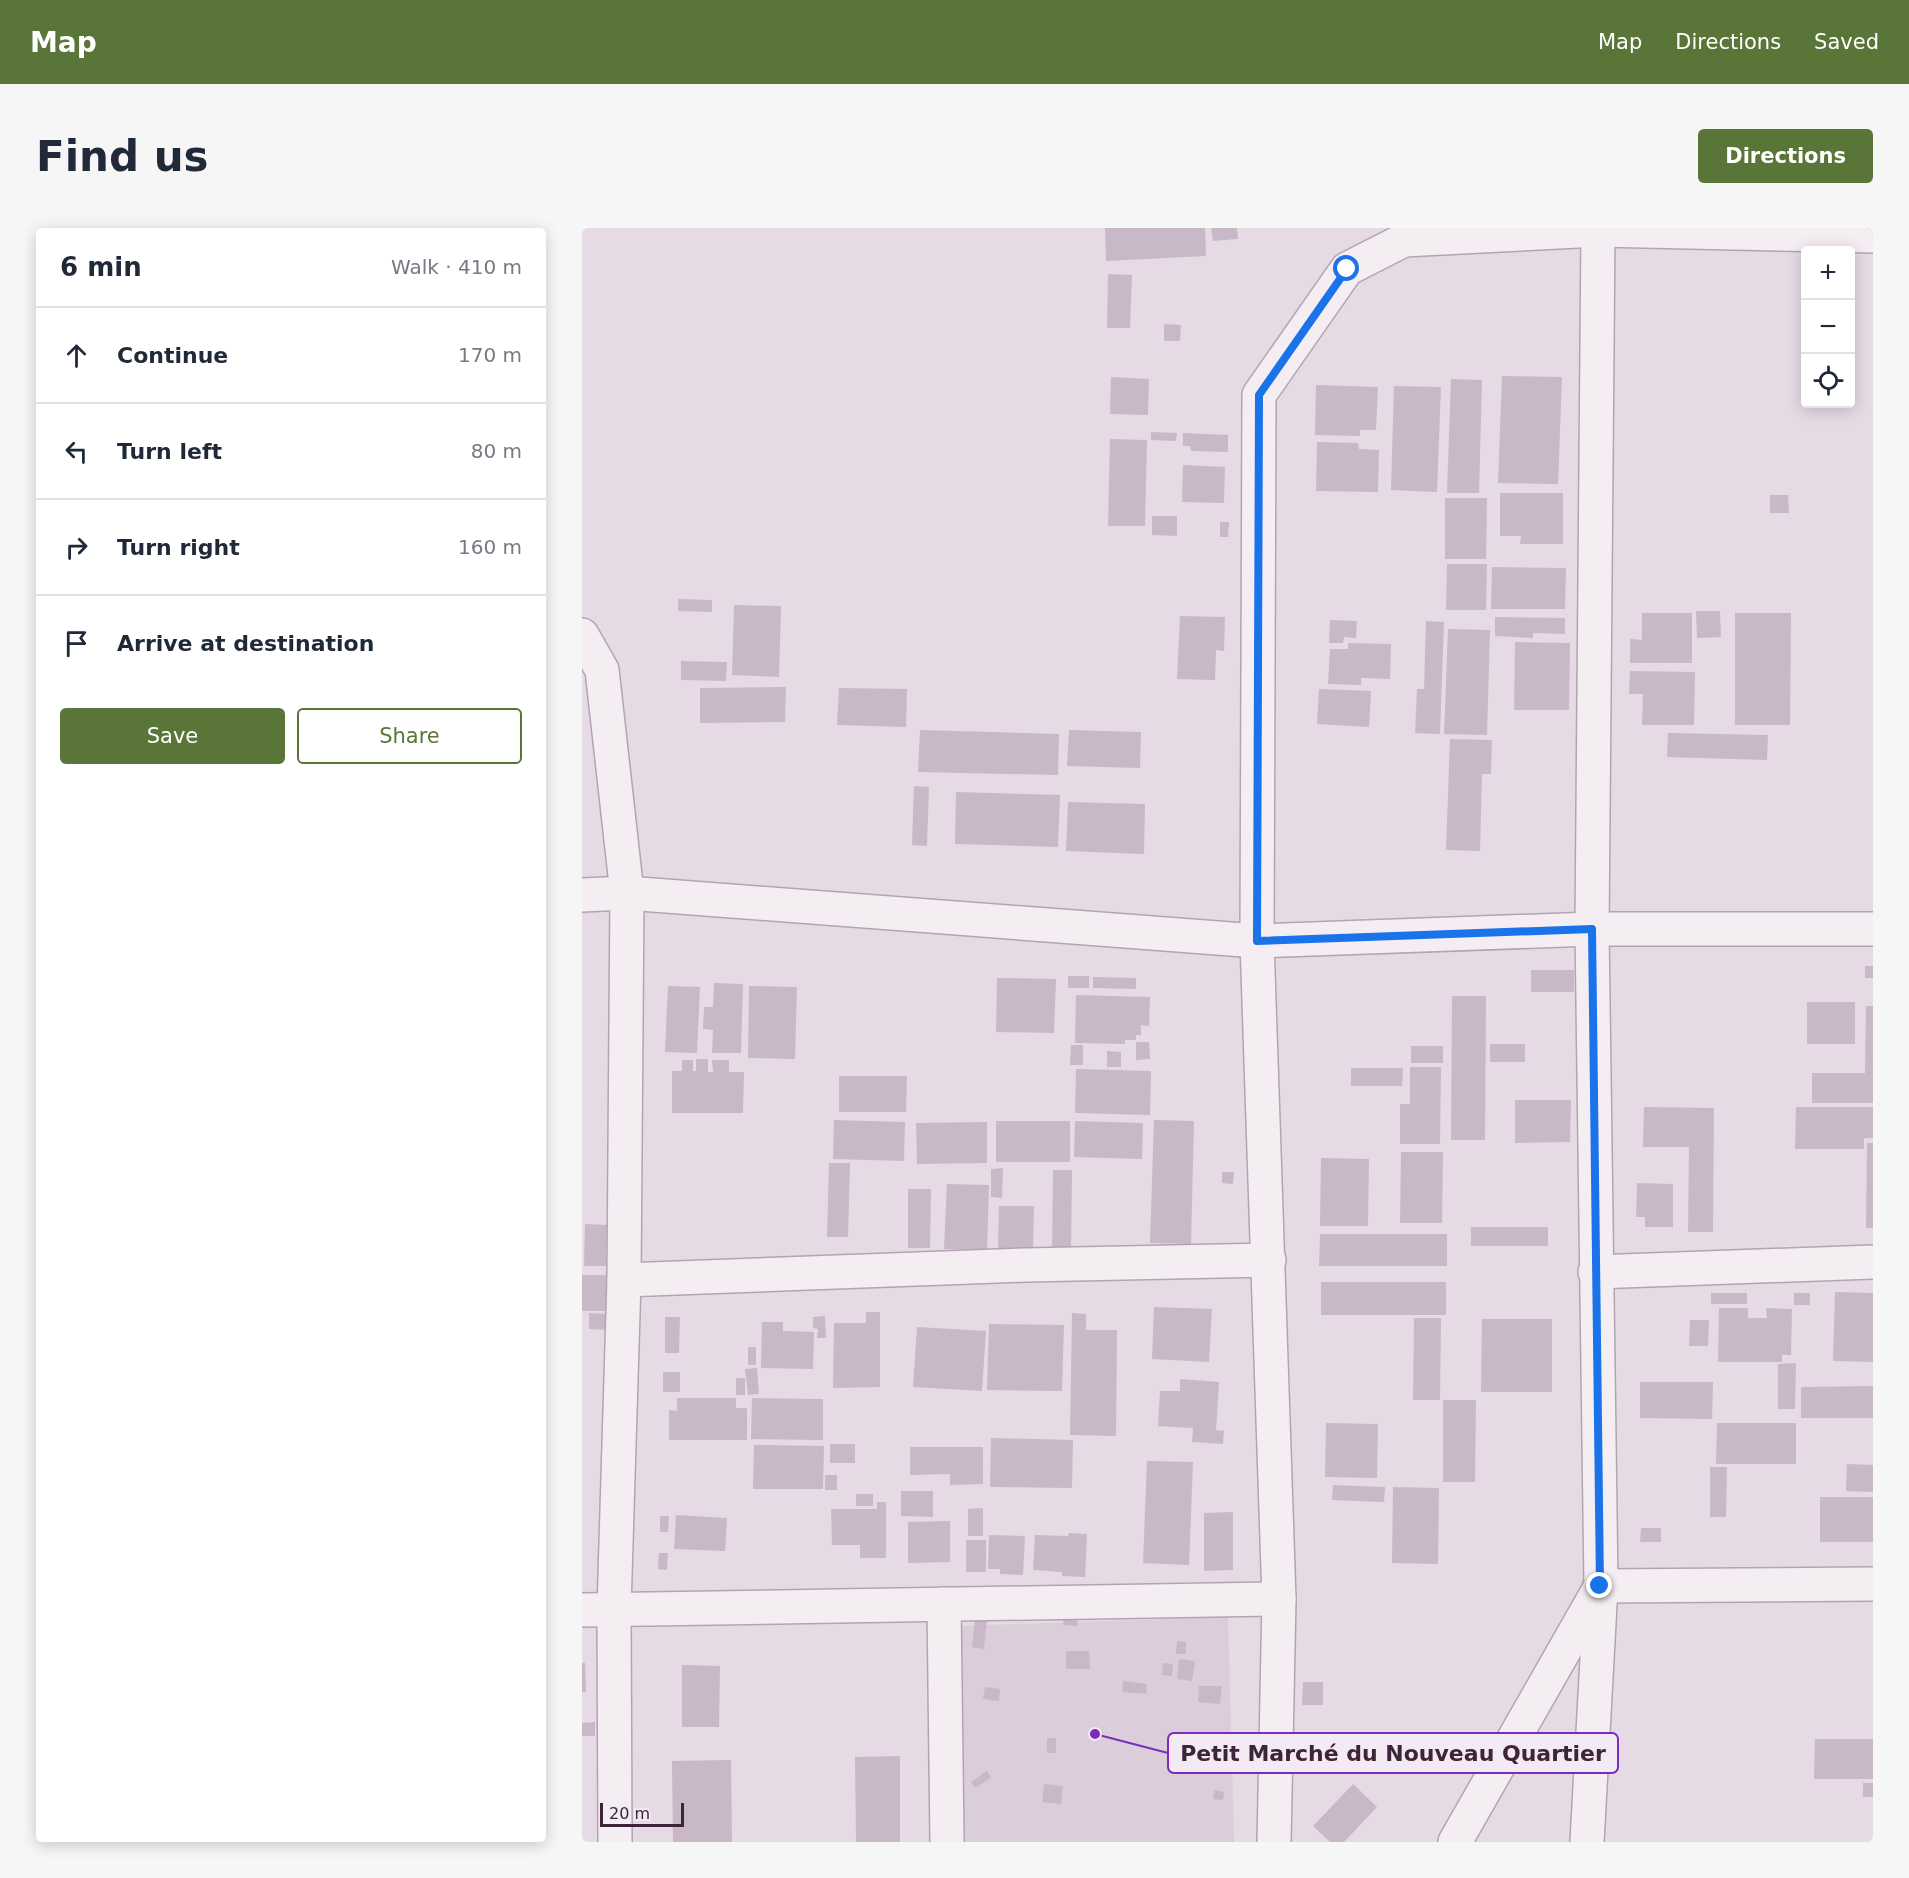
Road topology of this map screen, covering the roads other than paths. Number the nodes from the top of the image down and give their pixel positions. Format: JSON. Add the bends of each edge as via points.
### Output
{"nodes":[{"id":1,"x":1598,"y":230,"type":"junction"},
{"id":2,"x":1873,"y":236,"type":"edge"},
{"id":3,"x":582,"y":635,"type":"edge"},
{"id":4,"x":627,"y":894,"type":"junction"},
{"id":5,"x":582,"y":895,"type":"edge"},
{"id":6,"x":1592,"y":929,"type":"junction"},
{"id":7,"x":1873,"y":929,"type":"edge"},
{"id":8,"x":1257,"y":941,"type":"junction"},
{"id":9,"x":1269,"y":1260,"type":"junction"},
{"id":10,"x":1873,"y":1262,"type":"edge"},
{"id":11,"x":1595,"y":1272,"type":"junction"},
{"id":12,"x":624,"y":1280,"type":"junction"},
{"id":13,"x":1873,"y":1584,"type":"edge"},
{"id":14,"x":1600,"y":1586,"type":"junction"},
{"id":15,"x":1279,"y":1599,"type":"junction"},
{"id":16,"x":944,"y":1604,"type":"junction"},
{"id":17,"x":598,"y":1609,"type":"edge"},
{"id":18,"x":615,"y":1842,"type":"edge"},
{"id":19,"x":947,"y":1842,"type":"edge"},
{"id":20,"x":1274,"y":1842,"type":"edge"},
{"id":21,"x":1455,"y":1842,"type":"edge"},
{"id":22,"x":1587,"y":1842,"type":"edge"}],
"edges":[{"from":1,"to":2,"type":"street"},
{"from":1,"to":6,"type":"street"},
{"from":1,"to":8,"type":"street","via":[[1404,240],[1347,269],[1259,395]]},
{"from":3,"to":4,"type":"street","via":[[602,670]]},
{"from":4,"to":5,"type":"street"},
{"from":4,"to":8,"type":"street"},
{"from":4,"to":12,"type":"street"},
{"from":6,"to":7,"type":"street"},
{"from":6,"to":8,"type":"street"},
{"from":6,"to":11,"type":"street"},
{"from":8,"to":9,"type":"street"},
{"from":9,"to":12,"type":"street"},
{"from":9,"to":15,"type":"street"},
{"from":10,"to":11,"type":"street"},
{"from":11,"to":14,"type":"street"},
{"from":12,"to":17,"type":"street"},
{"from":13,"to":14,"type":"street"},
{"from":14,"to":21,"type":"street"},
{"from":14,"to":22,"type":"street"},
{"from":15,"to":16,"type":"street"},
{"from":15,"to":20,"type":"street"},
{"from":16,"to":17,"type":"street"},
{"from":16,"to":19,"type":"street"},
{"from":17,"to":18,"type":"street"}]}
